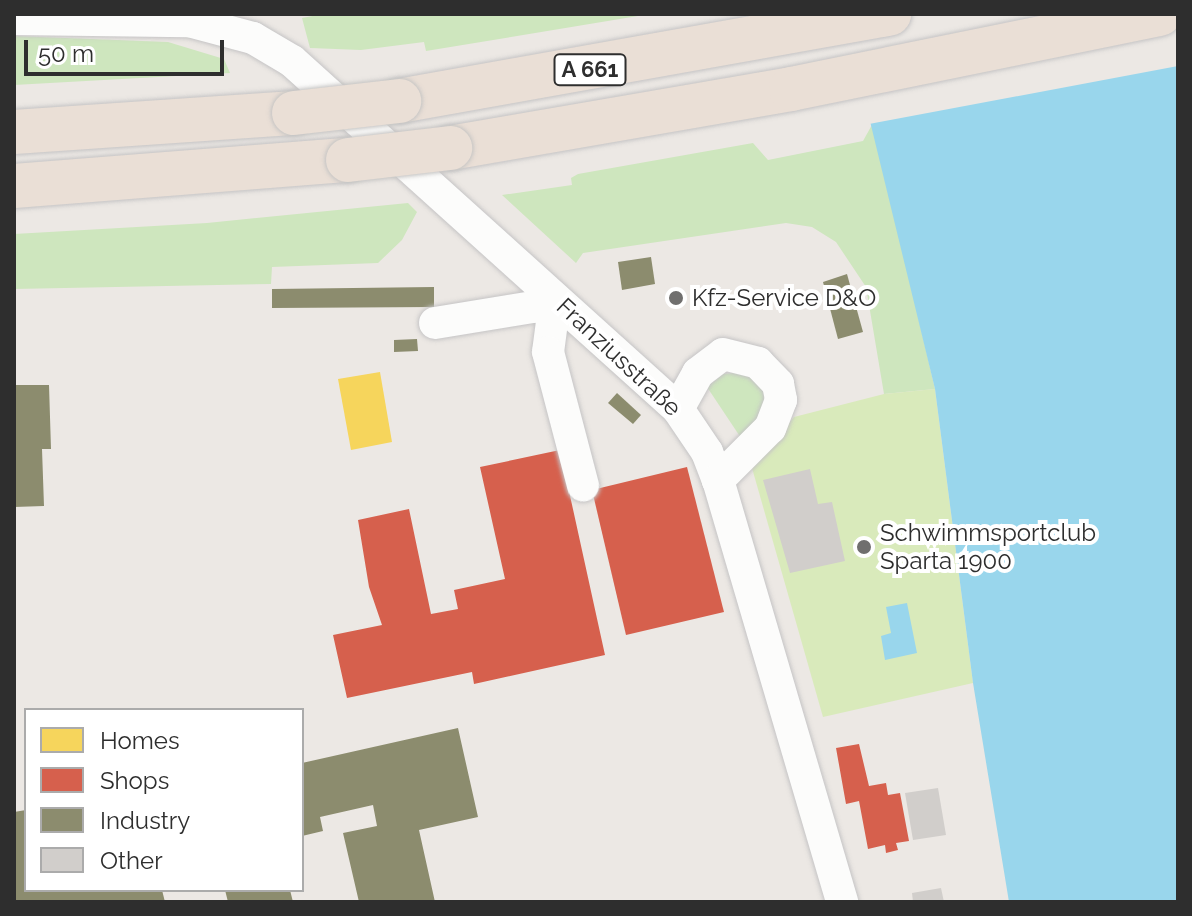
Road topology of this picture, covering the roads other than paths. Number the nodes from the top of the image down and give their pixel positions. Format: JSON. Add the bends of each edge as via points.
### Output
{"nodes":[{"id":1,"x":889,"y":14,"type":"edge"},
{"id":2,"x":1159,"y":14,"type":"edge"},
{"id":3,"x":188,"y":17,"type":"edge"},
{"id":4,"x":14,"y":19,"type":"edge"},
{"id":5,"x":14,"y":132,"type":"edge"},
{"id":6,"x":14,"y":186,"type":"edge"},
{"id":7,"x":555,"y":299,"type":"junction"},
{"id":8,"x":435,"y":323,"type":"dead end"},
{"id":9,"x":678,"y":409,"type":"junction"},
{"id":10,"x":718,"y":480,"type":"junction"},
{"id":11,"x":583,"y":485,"type":"dead end"},
{"id":12,"x":842,"y":902,"type":"edge"}],
"edges":[{"from":1,"to":5,"type":"highway","number":"A 661","bridge":true,"via":[[399,101]]},
{"from":2,"to":6,"type":"highway","number":"A 661","bridge":true,"via":[[791,89],[450,148]]},
{"from":3,"to":4,"type":"street","name":"Franziusstraße"},
{"from":3,"to":7,"type":"street","name":"Franziusstraße","via":[[253,38],[292,61]]},
{"from":7,"to":8,"type":"street"},
{"from":7,"to":9,"type":"street","name":"Franziusstraße"},
{"from":7,"to":11,"type":"street","via":[[548,352]]},
{"from":9,"to":10,"type":"street","name":"Franziusstraße"},
{"from":9,"to":10,"type":"street","via":[[698,373],[723,354],[758,363],[778,384],[781,400],[770,428]]},
{"from":10,"to":12,"type":"street","name":"Franziusstraße"}]}
